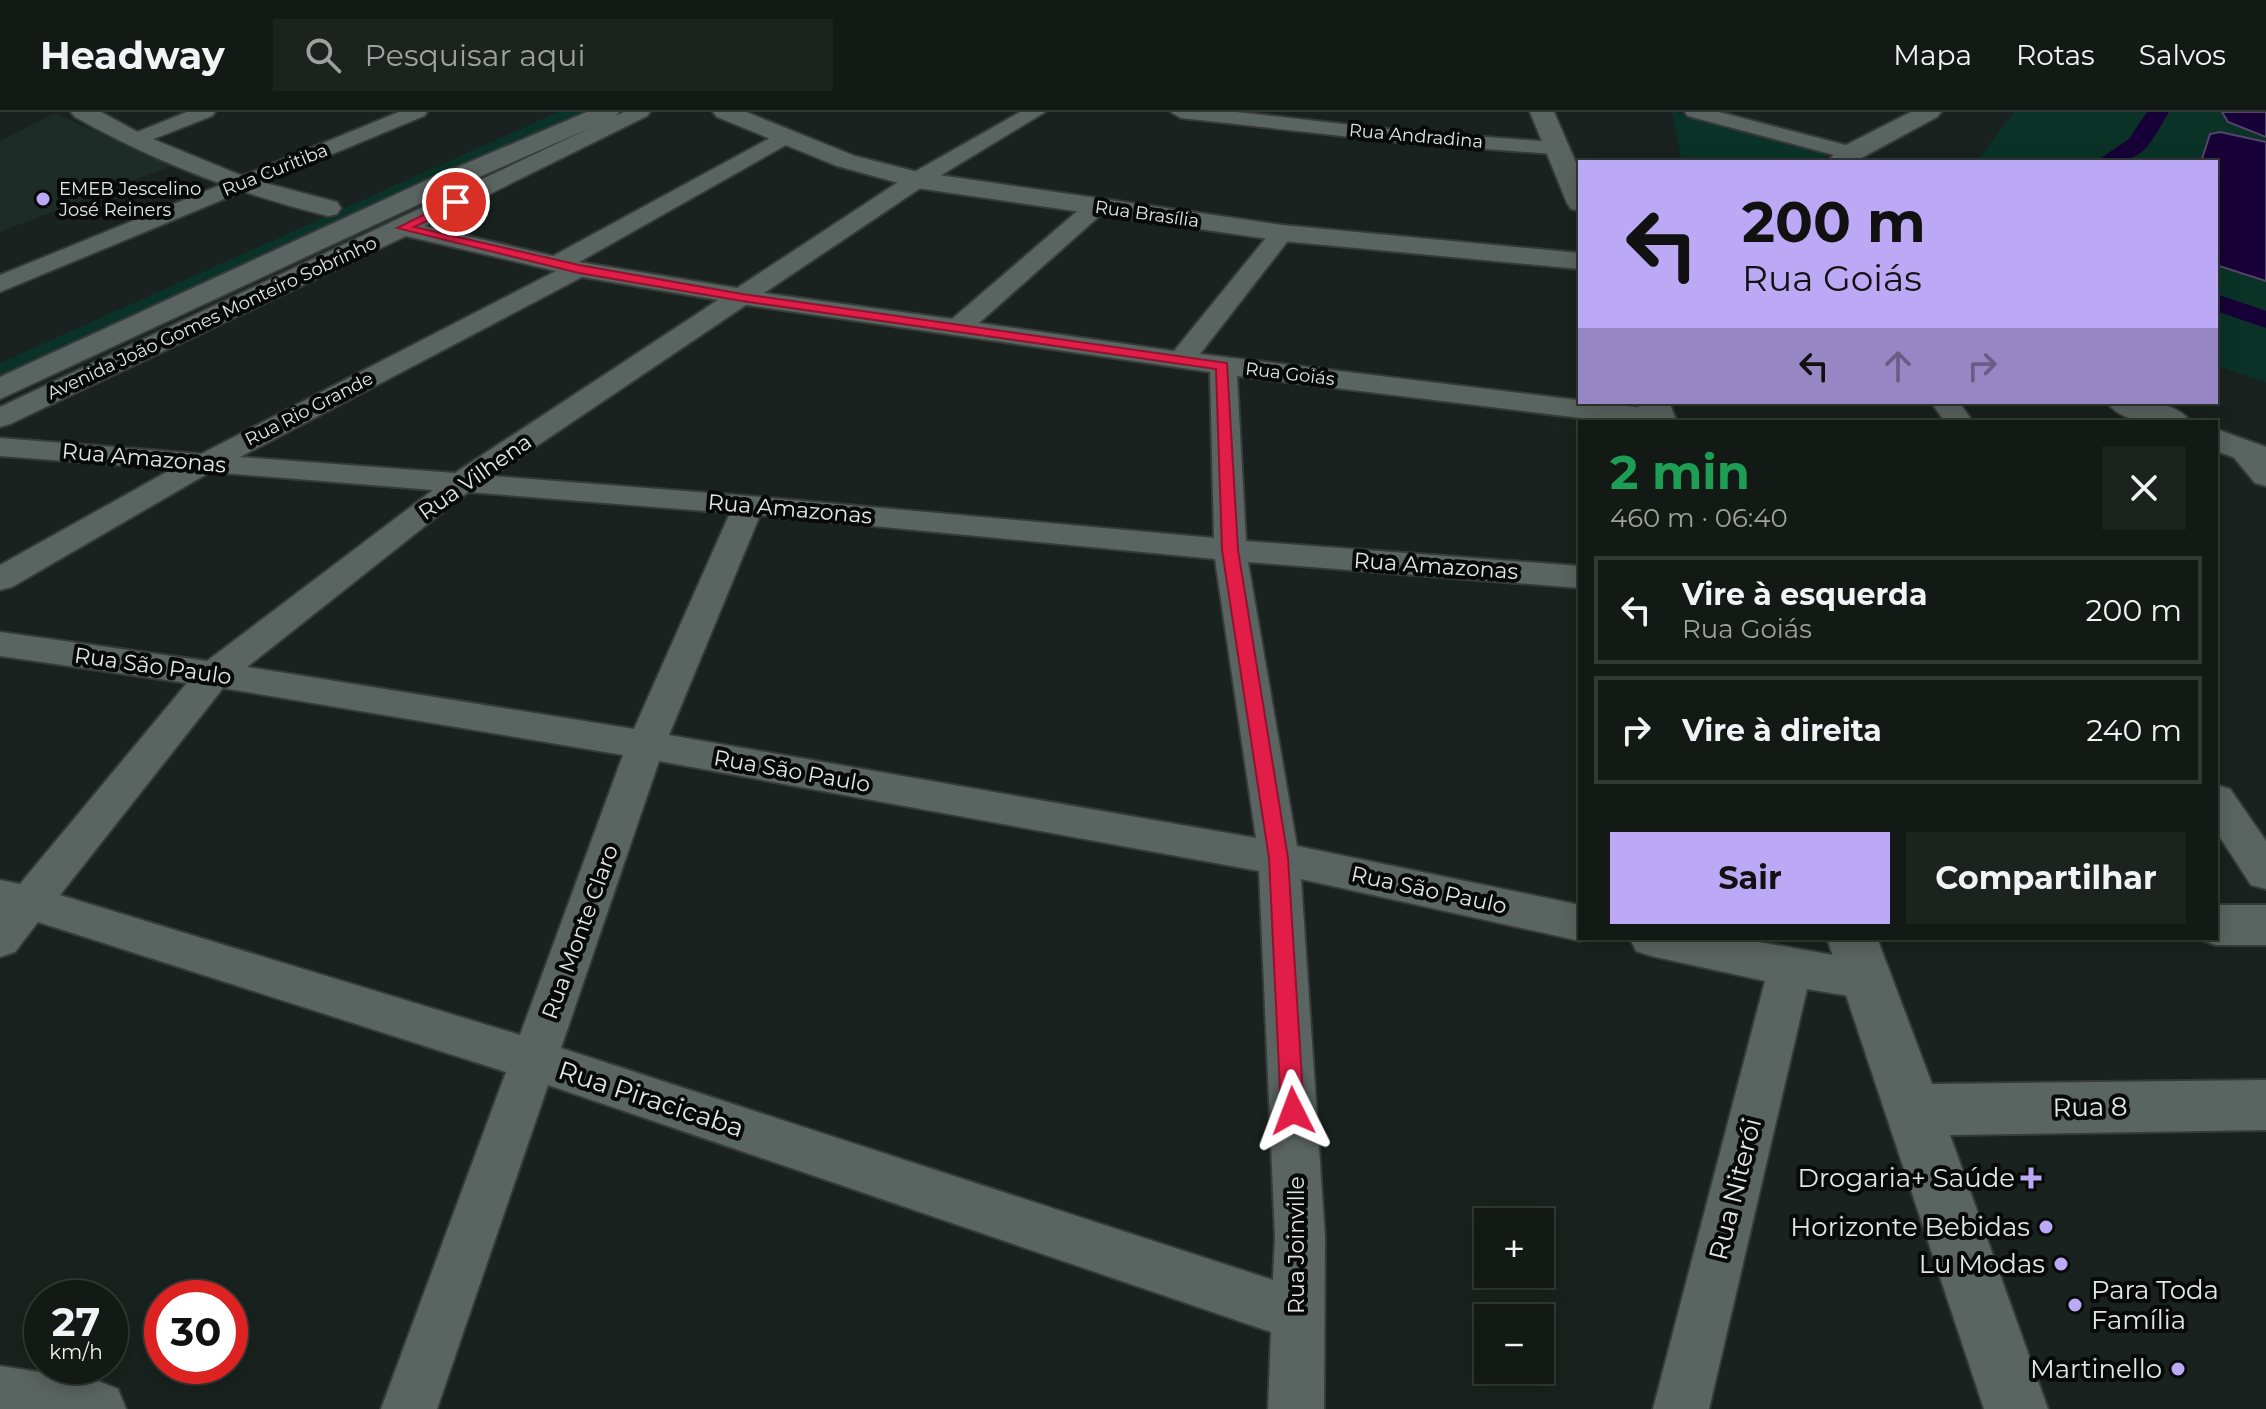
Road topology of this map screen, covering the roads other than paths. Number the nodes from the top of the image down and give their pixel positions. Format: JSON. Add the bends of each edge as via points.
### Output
{"nodes":[{"id":1,"x":83,"y":112,"type":"edge"},
{"id":2,"x":205,"y":112,"type":"edge"},
{"id":3,"x":417,"y":112,"type":"edge"},
{"id":4,"x":542,"y":112,"type":"edge"},
{"id":5,"x":607,"y":112,"type":"edge"},
{"id":6,"x":640,"y":112,"type":"edge"},
{"id":7,"x":725,"y":112,"type":"edge"},
{"id":8,"x":1034,"y":112,"type":"edge"},
{"id":9,"x":1181,"y":112,"type":"edge"},
{"id":10,"x":1542,"y":112,"type":"edge"},
{"id":11,"x":1695,"y":112,"type":"edge"},
{"id":12,"x":1929,"y":112,"type":"edge"},
{"id":13,"x":1284,"y":118,"type":"edge"},
{"id":14,"x":786,"y":137,"type":"junction"},
{"id":15,"x":134,"y":140,"type":"junction"},
{"id":16,"x":1554,"y":148,"type":"junction"},
{"id":17,"x":1844,"y":157,"type":"edge"},
{"id":18,"x":917,"y":180,"type":"junction"},
{"id":19,"x":241,"y":184,"type":"junction"},
{"id":20,"x":1578,"y":199,"type":"edge"},
{"id":21,"x":1097,"y":206,"type":"junction"},
{"id":22,"x":328,"y":208,"type":"junction"},
{"id":23,"x":285,"y":227,"type":"dead end"},
{"id":24,"x":403,"y":228,"type":"junction"},
{"id":25,"x":1282,"y":233,"type":"junction"},
{"id":26,"x":1578,"y":261,"type":"edge"},
{"id":27,"x":569,"y":266,"type":"junction"},
{"id":28,"x":0,"y":284,"type":"edge"},
{"id":29,"x":742,"y":297,"type":"junction"},
{"id":30,"x":958,"y":328,"type":"junction"},
{"id":31,"x":1182,"y":359,"type":"junction"},
{"id":32,"x":1223,"y":366,"type":"junction"},
{"id":33,"x":0,"y":389,"type":"edge"},
{"id":34,"x":2128,"y":404,"type":"edge"},
{"id":35,"x":1658,"y":414,"type":"edge"},
{"id":36,"x":0,"y":418,"type":"edge"},
{"id":37,"x":2169,"y":420,"type":"edge"},
{"id":38,"x":0,"y":447,"type":"edge"},
{"id":39,"x":2241,"y":449,"type":"edge"},
{"id":40,"x":205,"y":463,"type":"junction"},
{"id":41,"x":2266,"y":477,"type":"edge"},
{"id":42,"x":462,"y":482,"type":"junction"},
{"id":43,"x":749,"y":505,"type":"junction"},
{"id":44,"x":1230,"y":550,"type":"junction"},
{"id":45,"x":1578,"y":577,"type":"edge"},
{"id":46,"x":0,"y":579,"type":"edge"},
{"id":47,"x":0,"y":644,"type":"edge"},
{"id":48,"x":214,"y":674,"type":"junction"},
{"id":49,"x":646,"y":745,"type":"junction"},
{"id":50,"x":2218,"y":803,"type":"edge"},
{"id":51,"x":1279,"y":858,"type":"junction"},
{"id":52,"x":2266,"y":873,"type":"edge"},
{"id":53,"x":14,"y":899,"type":"edge"},
{"id":54,"x":1578,"y":923,"type":"edge"},
{"id":55,"x":2218,"y":925,"type":"edge"},
{"id":56,"x":2266,"y":925,"type":"edge"},
{"id":57,"x":0,"y":939,"type":"edge"},
{"id":58,"x":1660,"y":940,"type":"edge"},
{"id":59,"x":1860,"y":959,"type":"edge"},
{"id":60,"x":1790,"y":968,"type":"junction"},
{"id":61,"x":535,"y":1060,"type":"junction"},
{"id":62,"x":2266,"y":1105,"type":"edge"},
{"id":63,"x":1913,"y":1110,"type":"junction"},
{"id":64,"x":1297,"y":1314,"type":"junction"},
{"id":65,"x":0,"y":1394,"type":"edge"},
{"id":66,"x":98,"y":1409,"type":"edge"},
{"id":67,"x":409,"y":1409,"type":"edge"},
{"id":68,"x":1296,"y":1409,"type":"edge"},
{"id":69,"x":1681,"y":1409,"type":"edge"},
{"id":70,"x":2016,"y":1409,"type":"edge"}],
"edges":[{"from":1,"to":15,"type":"street"},
{"from":2,"to":15,"type":"street"},
{"from":3,"to":19,"type":"street","name":"Rua Curitiba"},
{"from":4,"to":22,"type":"street"},
{"from":5,"to":33,"type":"street","name":"Avenida João Gomes Monteiro Sobrinho"},
{"from":6,"to":24,"type":"street","name":"Avenida João Gomes Monteiro Sobrinho"},
{"from":7,"to":14,"type":"street","name":"Rua Brasília"},
{"from":8,"to":18,"type":"street","name":"Rua Vilhena"},
{"from":9,"to":13,"type":"street","name":"Rua Andradina"},
{"from":10,"to":16,"type":"street"},
{"from":11,"to":17,"type":"street"},
{"from":12,"to":17,"type":"street"},
{"from":13,"to":16,"type":"street","name":"Rua Andradina"},
{"from":14,"to":18,"type":"street","name":"Rua Brasília","via":[[846,161]]},
{"from":14,"to":27,"type":"street","name":"Rua Rio Grande"},
{"from":15,"to":19,"type":"street"},
{"from":16,"to":20,"type":"street"},
{"from":18,"to":21,"type":"street","name":"Rua Brasília"},
{"from":18,"to":29,"type":"street","name":"Rua Vilhena"},
{"from":19,"to":22,"type":"street"},
{"from":19,"to":28,"type":"street","name":"Rua Curitiba"},
{"from":21,"to":25,"type":"street","name":"Rua Brasília"},
{"from":21,"to":30,"type":"street"},
{"from":22,"to":23,"type":"street"},
{"from":24,"to":27,"type":"street","name":"Rua Goiás"},
{"from":24,"to":36,"type":"street","name":"Avenida João Gomes Monteiro Sobrinho"},
{"from":25,"to":26,"type":"street","name":"Rua Brasília"},
{"from":25,"to":31,"type":"street"},
{"from":27,"to":29,"type":"street","name":"Rua Goiás"},
{"from":27,"to":40,"type":"street","name":"Rua Rio Grande"},
{"from":29,"to":30,"type":"street","name":"Rua Goiás"},
{"from":29,"to":42,"type":"street","name":"Rua Vilhena"},
{"from":30,"to":31,"type":"street","name":"Rua Goiás"},
{"from":31,"to":32,"type":"street","name":"Rua Goiás"},
{"from":32,"to":35,"type":"street","name":"Rua Goiás"},
{"from":32,"to":44,"type":"street","name":"Rua Joinville"},
{"from":34,"to":37,"type":"street"},
{"from":38,"to":40,"type":"street","name":"Rua Amazonas"},
{"from":39,"to":41,"type":"street"},
{"from":40,"to":42,"type":"street","name":"Rua Amazonas"},
{"from":40,"to":46,"type":"street","name":"Rua Rio Grande"},
{"from":42,"to":43,"type":"street","name":"Rua Amazonas"},
{"from":42,"to":48,"type":"street","name":"Rua Vilhena"},
{"from":43,"to":44,"type":"street","name":"Rua Amazonas"},
{"from":43,"to":49,"type":"street","name":"Rua Monte Claro"},
{"from":44,"to":45,"type":"street","name":"Rua Amazonas"},
{"from":44,"to":51,"type":"street","name":"Rua Joinville"},
{"from":47,"to":48,"type":"street","name":"Rua São Paulo"},
{"from":48,"to":49,"type":"street","name":"Rua São Paulo"},
{"from":48,"to":53,"type":"street","name":"Rua Vilhena"},
{"from":49,"to":51,"type":"street","name":"Rua São Paulo"},
{"from":49,"to":61,"type":"street","name":"Rua Monte Claro"},
{"from":50,"to":52,"type":"street"},
{"from":51,"to":54,"type":"street","name":"Rua São Paulo"},
{"from":51,"to":64,"type":"street","name":"Rua Joinville","via":[[1300,1237]]},
{"from":53,"to":57,"type":"street","name":"Rua Vilhena"},
{"from":53,"to":61,"type":"street","name":"Rua Piracicaba"},
{"from":55,"to":56,"type":"street"},
{"from":58,"to":60,"type":"street"},
{"from":59,"to":60,"type":"street"},
{"from":59,"to":63,"type":"street"},
{"from":60,"to":69,"type":"street","name":"Rua Niterói"},
{"from":61,"to":64,"type":"street","name":"Rua Piracicaba"},
{"from":61,"to":67,"type":"street","name":"Rua Monte Claro"},
{"from":62,"to":63,"type":"street","name":"Rua 8"},
{"from":63,"to":70,"type":"street"},
{"from":64,"to":68,"type":"street","name":"Rua Joinville"},
{"from":65,"to":66,"type":"street"}]}
